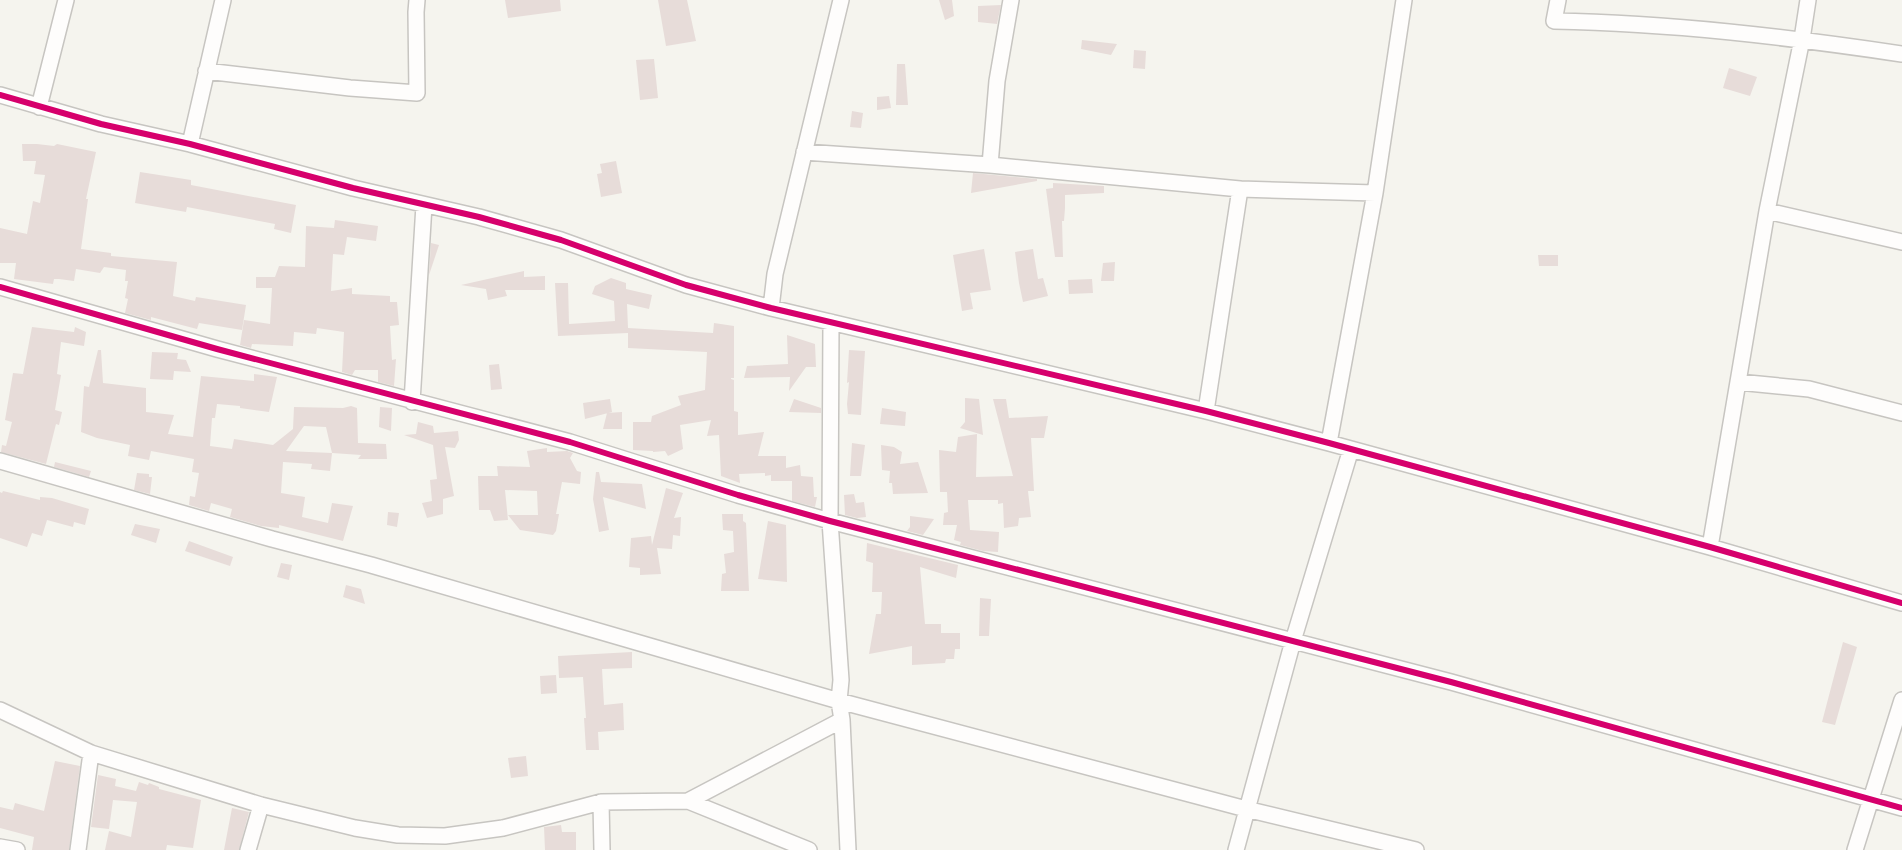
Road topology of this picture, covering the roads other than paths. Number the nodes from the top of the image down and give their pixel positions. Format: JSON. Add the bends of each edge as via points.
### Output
{"nodes":[{"id":1,"x":66,"y":0,"type":"edge"},
{"id":2,"x":222,"y":0,"type":"edge"},
{"id":3,"x":417,"y":0,"type":"edge"},
{"id":4,"x":842,"y":0,"type":"edge"},
{"id":5,"x":1011,"y":0,"type":"edge"},
{"id":6,"x":1404,"y":0,"type":"edge"},
{"id":7,"x":1558,"y":0,"type":"edge"},
{"id":8,"x":1808,"y":0,"type":"edge"},
{"id":9,"x":1802,"y":39,"type":"junction"},
{"id":10,"x":1902,"y":54,"type":"edge"},
{"id":11,"x":206,"y":71,"type":"junction"},
{"id":12,"x":0,"y":95,"type":"edge"},
{"id":13,"x":39,"y":106,"type":"junction"},
{"id":14,"x":190,"y":144,"type":"junction"},
{"id":15,"x":804,"y":152,"type":"junction"},
{"id":16,"x":990,"y":165,"type":"junction"},
{"id":17,"x":1240,"y":188,"type":"junction"},
{"id":18,"x":1375,"y":193,"type":"junction"},
{"id":19,"x":424,"y":205,"type":"junction"},
{"id":20,"x":1767,"y":211,"type":"junction"},
{"id":21,"x":1902,"y":242,"type":"edge"},
{"id":22,"x":0,"y":287,"type":"edge"},
{"id":23,"x":771,"y":308,"type":"junction"},
{"id":24,"x":831,"y":322,"type":"junction"},
{"id":25,"x":1738,"y":382,"type":"junction"},
{"id":26,"x":412,"y":402,"type":"junction"},
{"id":27,"x":1206,"y":411,"type":"junction"},
{"id":28,"x":1902,"y":413,"type":"edge"},
{"id":29,"x":1328,"y":443,"type":"junction"},
{"id":30,"x":1351,"y":449,"type":"junction"},
{"id":31,"x":0,"y":461,"type":"edge"},
{"id":32,"x":830,"y":521,"type":"junction"},
{"id":33,"x":1710,"y":547,"type":"junction"},
{"id":34,"x":1902,"y":603,"type":"edge"},
{"id":35,"x":1293,"y":641,"type":"junction"},
{"id":36,"x":1902,"y":700,"type":"edge"},
{"id":37,"x":839,"y":701,"type":"junction"},
{"id":38,"x":0,"y":710,"type":"edge"},
{"id":39,"x":842,"y":720,"type":"junction"},
{"id":40,"x":91,"y":754,"type":"junction"},
{"id":41,"x":1871,"y":800,"type":"junction"},
{"id":42,"x":688,"y":801,"type":"junction"},
{"id":43,"x":602,"y":802,"type":"junction"},
{"id":44,"x":261,"y":805,"type":"junction"},
{"id":45,"x":1902,"y":808,"type":"edge"},
{"id":46,"x":1246,"y":809,"type":"junction"},
{"id":47,"x":445,"y":843,"type":"edge"},
{"id":48,"x":0,"y":847,"type":"edge"},
{"id":49,"x":17,"y":850,"type":"edge"},
{"id":50,"x":78,"y":850,"type":"edge"},
{"id":51,"x":248,"y":850,"type":"edge"},
{"id":52,"x":602,"y":850,"type":"edge"},
{"id":53,"x":809,"y":850,"type":"edge"},
{"id":54,"x":848,"y":850,"type":"edge"},
{"id":55,"x":1236,"y":850,"type":"edge"},
{"id":56,"x":1416,"y":850,"type":"edge"},
{"id":57,"x":1856,"y":850,"type":"edge"}],
"edges":[{"from":1,"to":13,"type":"street"},
{"from":2,"to":11,"type":"street"},
{"from":3,"to":11,"type":"street","via":[[417,93]]},
{"from":4,"to":15,"type":"street"},
{"from":5,"to":16,"type":"street","via":[[997,81]]},
{"from":6,"to":18,"type":"street"},
{"from":7,"to":9,"type":"street","via":[[1554,21],[1622,22]]},
{"from":8,"to":9,"type":"street"},
{"from":9,"to":10,"type":"street"},
{"from":9,"to":20,"type":"street"},
{"from":11,"to":14,"type":"street"},
{"from":12,"to":13,"type":"street"},
{"from":13,"to":14,"type":"street"},
{"from":14,"to":19,"type":"street"},
{"from":15,"to":16,"type":"street"},
{"from":15,"to":23,"type":"street","via":[[775,274]]},
{"from":16,"to":17,"type":"street"},
{"from":17,"to":18,"type":"street"},
{"from":17,"to":27,"type":"street"},
{"from":18,"to":29,"type":"street"},
{"from":19,"to":23,"type":"street","via":[[561,240],[686,285]]},
{"from":19,"to":26,"type":"street"},
{"from":20,"to":21,"type":"street"},
{"from":20,"to":25,"type":"street"},
{"from":22,"to":26,"type":"street"},
{"from":23,"to":24,"type":"street"},
{"from":24,"to":27,"type":"street"},
{"from":24,"to":32,"type":"street"},
{"from":25,"to":28,"type":"street","via":[[1809,390]]},
{"from":25,"to":33,"type":"street"},
{"from":26,"to":32,"type":"street","via":[[570,442]]},
{"from":27,"to":29,"type":"street"},
{"from":29,"to":30,"type":"street"},
{"from":30,"to":33,"type":"street"},
{"from":30,"to":35,"type":"street"},
{"from":31,"to":37,"type":"street"},
{"from":32,"to":35,"type":"street"},
{"from":32,"to":37,"type":"street","via":[[841,680]]},
{"from":33,"to":34,"type":"street"},
{"from":35,"to":41,"type":"street"},
{"from":35,"to":46,"type":"street"},
{"from":36,"to":41,"type":"street"},
{"from":37,"to":39,"type":"street"},
{"from":37,"to":46,"type":"street"},
{"from":38,"to":40,"type":"street"},
{"from":39,"to":42,"type":"street"},
{"from":39,"to":54,"type":"street"},
{"from":40,"to":44,"type":"street"},
{"from":40,"to":50,"type":"street"},
{"from":41,"to":45,"type":"street"},
{"from":41,"to":57,"type":"street"},
{"from":42,"to":43,"type":"street"},
{"from":42,"to":53,"type":"street"},
{"from":43,"to":47,"type":"street"},
{"from":43,"to":52,"type":"street"},
{"from":44,"to":47,"type":"street","via":[[355,828]]},
{"from":44,"to":51,"type":"street"},
{"from":46,"to":55,"type":"street"},
{"from":46,"to":56,"type":"street"},
{"from":48,"to":49,"type":"street"}]}
